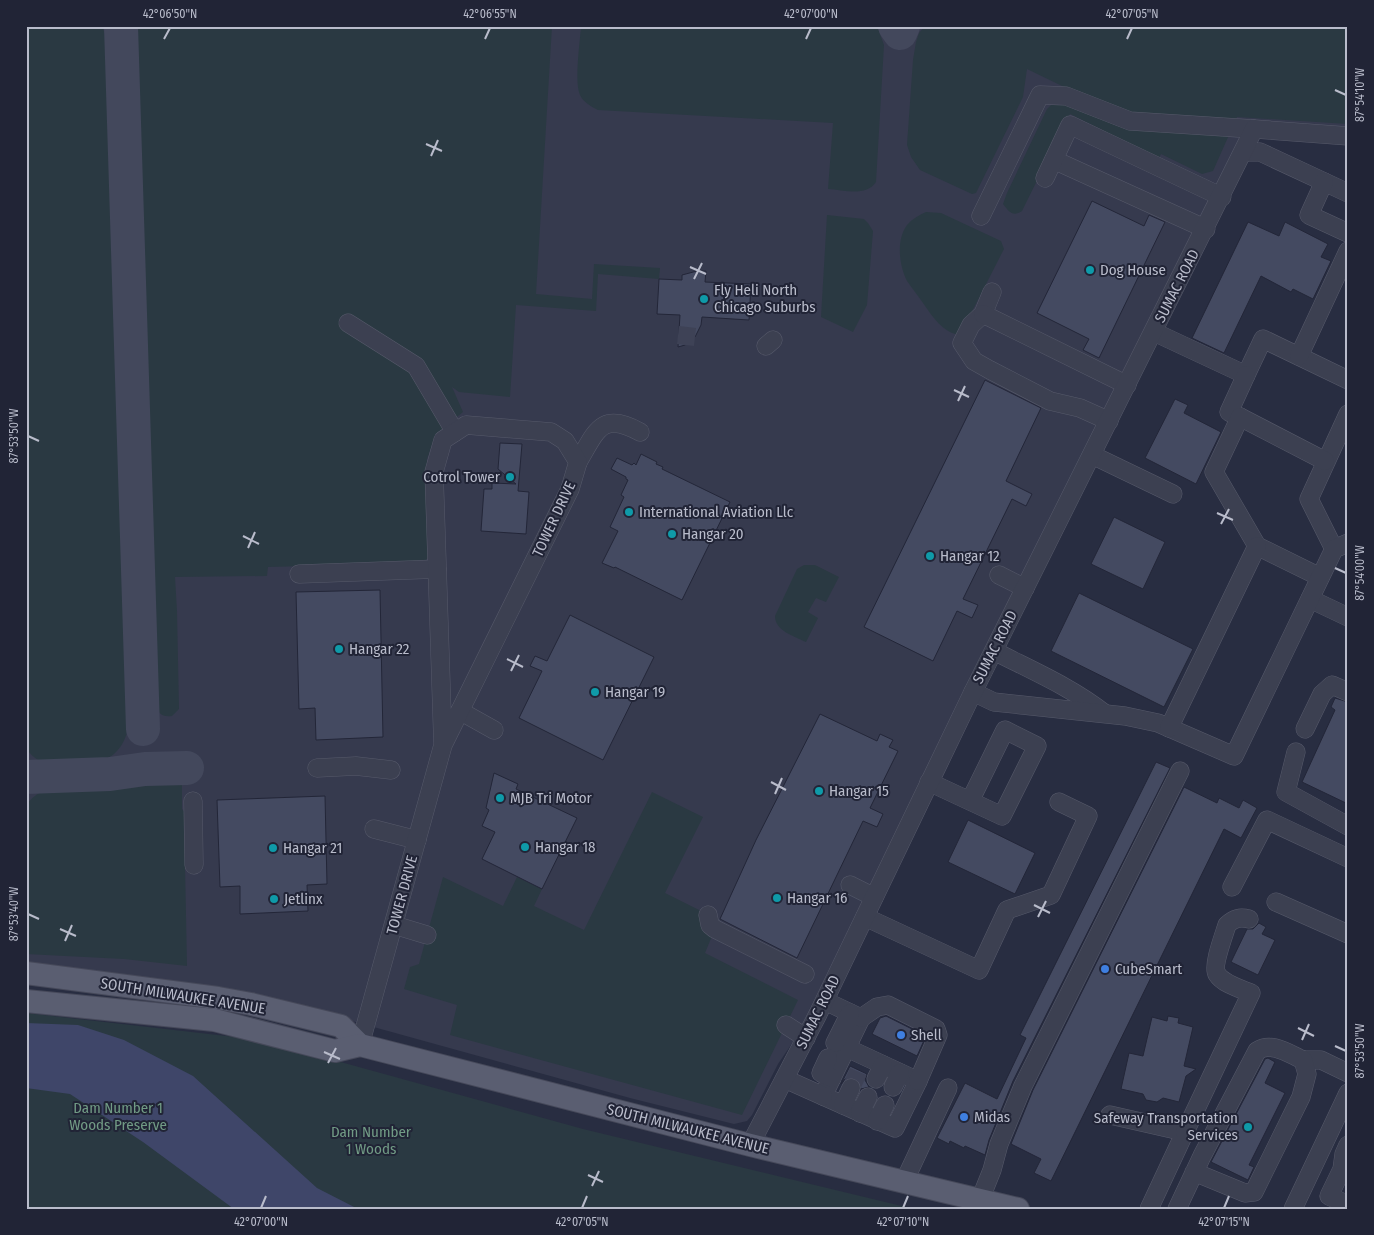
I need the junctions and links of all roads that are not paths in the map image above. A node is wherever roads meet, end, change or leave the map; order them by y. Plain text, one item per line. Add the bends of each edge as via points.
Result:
1 (1254, 130) junction
2 (1348, 136) edge
3 (1244, 152) junction
4 (1054, 160) junction
5 (1045, 178) dead end
6 (1324, 182) junction
7 (1348, 193) edge
8 (1222, 197) junction
9 (981, 216) dead end
10 (1206, 229) junction
11 (1348, 233) edge
12 (1348, 251) edge
13 (992, 292) dead end
14 (983, 314) junction
15 (348, 323) dead end
16 (1154, 332) junction
17 (1299, 356) junction
18 (1246, 375) junction
19 (1348, 380) edge
20 (1127, 385) junction
21 (1348, 414) edge
22 (1240, 417) junction
23 (1109, 421) junction
24 (455, 432) junction
25 (640, 432) dead end
26 (1092, 455) junction
27 (1325, 461) junction
28 (578, 462) junction
29 (1173, 494) dead end
30 (1257, 546) junction
31 (1341, 546) edge
32 (437, 569) junction
33 (299, 574) dead end
34 (999, 575) dead end
35 (1320, 577) junction
36 (1025, 588) junction
37 (1310, 599) junction
38 (1348, 617) edge
39 (994, 651) junction
40 (973, 692) junction
41 (1348, 692) edge
42 (460, 711) junction
43 (1104, 713) junction
44 (1169, 728) junction
45 (1306, 729) dead end
46 (494, 730) dead end
47 (443, 745) junction
48 (1296, 752) dead end
49 (316, 768) dead end
50 (390, 770) dead end
51 (1180, 771) dead end
52 (929, 782) junction
53 (193, 801) dead end
54 (970, 801) junction
55 (1059, 802) dead end
56 (1348, 826) edge
57 (374, 829) dead end
58 (417, 840) junction
59 (1348, 858) edge
60 (194, 865) dead end
61 (850, 886) dead end
62 (1232, 887) dead end
63 (874, 897) junction
64 (1276, 902) dead end
65 (708, 915) dead end
66 (865, 917) junction
67 (1249, 919) dead end
68 (394, 924) junction
69 (1348, 934) edge
70 (427, 935) dead end
71 (26, 974) edge
72 (805, 974) dead end
73 (26, 1000) edge
74 (825, 1000) junction
75 (856, 1015) junction
76 (786, 1025) dead end
77 (806, 1038) junction
78 (360, 1045) junction
79 (837, 1050) junction
80 (1303, 1060) junction
81 (1348, 1073) edge
82 (785, 1079) junction
83 (918, 1081) junction
84 (851, 1088) tunnel mouth
85 (948, 1088) dead end
86 (1348, 1094) edge
87 (823, 1096) junction
88 (868, 1097) tunnel mouth
89 (843, 1105) junction
90 (885, 1105) dead end
91 (860, 1113) junction
92 (1110, 1115) dead end
93 (877, 1121) junction
94 (1185, 1132) junction
95 (750, 1145) junction
96 (1323, 1145) junction
97 (1346, 1150) edge
98 (1194, 1172) junction
99 (904, 1182) junction
100 (980, 1200) junction
101 (1348, 1206) edge
102 (1018, 1209) edge
103 (1149, 1209) edge
104 (1178, 1209) edge
105 (1293, 1209) edge

1 - 2 street
1 - 3 street, SUMAC ROAD
1 - 9 street via 1130,122 1066,96 1040,95
3 - 6 street via 1260,152
3 - 8 street, SUMAC ROAD
4 - 5 street
4 - 8 street via 1070,125
4 - 10 street
6 - 7 street
6 - 11 street via 1309,215
8 - 10 street, SUMAC ROAD
10 - 16 street, SUMAC ROAD via 1198,263
12 - 17 street
13 - 14 street
14 - 20 street
14 - 23 street via 971,325 962,343 974,361 1050,400 1080,408
15 - 24 street via 416,366
16 - 18 street
16 - 20 street, SUMAC ROAD
17 - 18 street via 1264,339
17 - 19 street
18 - 22 street via 1229,412
20 - 23 street, SUMAC ROAD
21 - 27 street
22 - 27 street
22 - 30 street via 1214,472
23 - 26 street, SUMAC ROAD
24 - 28 street, TOWER DRIVE via 466,425 551,432 565,441
24 - 32 street, TOWER DRIVE via 443,440 434,472
25 - 28 street via 618,422 602,425
26 - 29 street
26 - 36 street, SUMAC ROAD
27 - 31 street via 1309,500
28 - 42 street, TOWER DRIVE via 570,489
30 - 35 street
30 - 44 street
31 - 35 street
32 - 33 street
32 - 47 street, TOWER DRIVE
34 - 36 street
35 - 37 street
36 - 39 street, SUMAC ROAD
37 - 38 street
37 - 44 street via 1234,756
39 - 40 street, SUMAC ROAD
39 - 43 street via 1055,682
40 - 43 street via 994,702
40 - 52 street, SUMAC ROAD
41 - 45 street via 1332,686 1322,694
42 - 46 street
42 - 47 street, TOWER DRIVE
43 - 44 street
47 - 58 street, TOWER DRIVE
48 - 56 street via 1286,792
49 - 50 street via 356,766
51 - 100 street via 1023,1086 998,1144
52 - 54 street
52 - 63 street, SUMAC ROAD
53 - 60 street
54 - 54 street via 1002,816 1037,746 1005,730
55 - 66 street via 1088,816 1051,895 1007,910 979,970
57 - 58 street
58 - 68 street, TOWER DRIVE
59 - 62 street via 1268,820
61 - 63 street
63 - 66 street, SUMAC ROAD
64 - 69 street
65 - 72 street via 710,925 715,929
66 - 74 street, SUMAC ROAD
67 - 94 street via 1232,920 1227,925 1215,967 1224,980 1251,993
68 - 70 street
68 - 78 street, TOWER DRIVE
71 - 78 main road, SOUTH MILWAUKEE AVENUE via 251,1004 341,1026
73 - 78 main road, SOUTH MILWAUKEE AVENUE via 214,1020 335,1051
74 - 75 street
74 - 77 street, SUMAC ROAD
75 - 79 street
75 - 83 street via 888,1006 936,1029 938,1035
76 - 77 street
77 - 82 street, SUMAC ROAD
78 - 95 main road, SOUTH MILWAUKEE AVENUE
79 - 83 street via 897,1080
79 - 87 street via 832,1078
80 - 81 street via 1321,1060
80 - 98 street via 1273,1047 1262,1047 1257,1051
80 - 98 street via 1307,1074 1301,1097 1254,1192 1245,1193
82 - 87 street
82 - 95 street, SUMAC ROAD
83 - 93 street via 895,1128
84 - 89 street
85 - 99 street
86 - 96 street
87 - 89 street
88 - 91 street
89 - 91 street
90 - 93 street
91 - 93 street
92 - 94 street
94 - 103 street
95 - 99 main road, SOUTH MILWAUKEE AVENUE
96 - 97 street
96 - 105 street
97 - 101 street via 1342,1169 1328,1196
98 - 104 street
99 - 100 main road, SOUTH MILWAUKEE AVENUE
100 - 102 main road, SOUTH MILWAUKEE AVENUE

